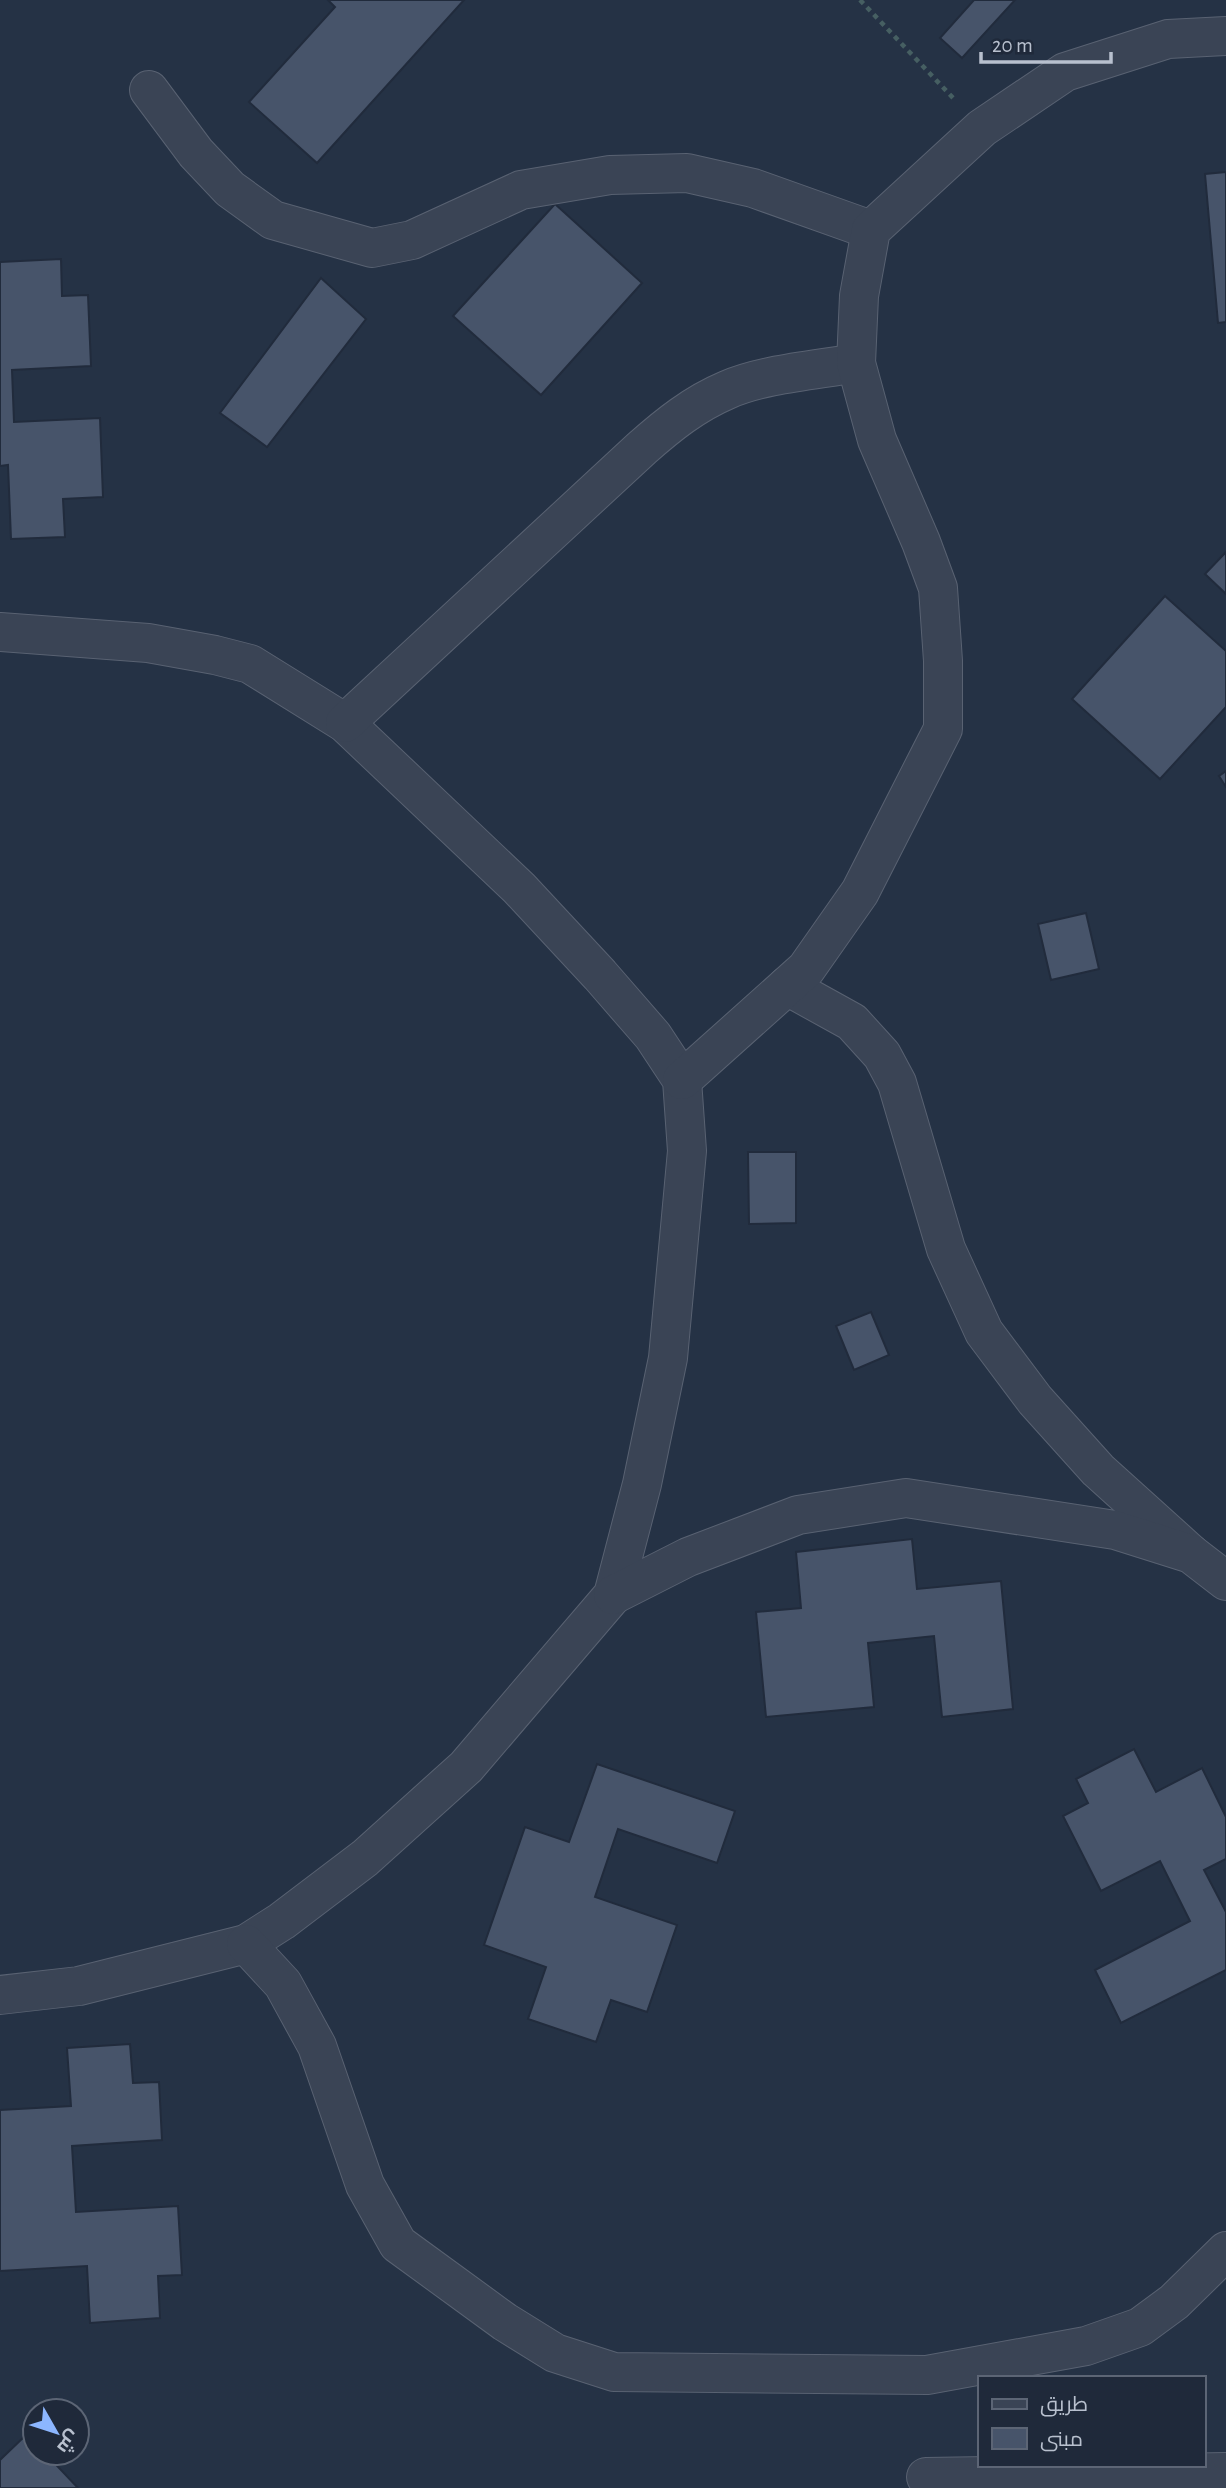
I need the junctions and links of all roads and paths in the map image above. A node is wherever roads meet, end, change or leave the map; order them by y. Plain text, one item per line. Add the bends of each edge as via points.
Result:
1 (860, 0) edge
2 (1226, 36) edge
3 (149, 90) dead end
4 (982, 128) junction
5 (871, 230) junction
6 (856, 363) junction
7 (0, 632) edge
8 (345, 723) junction
9 (787, 985) junction
10 (682, 1080) junction
11 (1191, 1554) junction
12 (1226, 1581) edge
13 (613, 1595) junction
14 (246, 1944) junction
15 (0, 1995) edge
16 (1226, 2251) edge
17 (1226, 2472) edge
18 (926, 2477) dead end

1 - 4 path
2 - 4 street via 1168,39 1065,72
3 - 5 street via 196,153 230,189 273,220 372,248 412,240 521,190 610,175 687,173 753,188
4 - 5 street
5 - 6 street via 859,296
6 - 8 street via 728,389 681,415
6 - 9 street via 877,440 938,588 943,729 860,892 806,969
7 - 8 street via 148,643 250,664
8 - 10 street via 519,888 653,1036
9 - 10 street
9 - 11 street via 852,1022 881,1055 897,1083 946,1249 984,1332 1035,1400 1098,1470
10 - 13 street via 687,1151 668,1358
11 - 12 street
11 - 13 street via 1115,1530 906,1498 798,1514 688,1558
13 - 14 street via 466,1767 365,1858
14 - 15 street via 79,1986
14 - 16 street via 283,1984 317,2046 365,2185 398,2244 505,2322 566,2357 614,2372 927,2375 1086,2346 1140,2327 1174,2302
17 - 18 street

